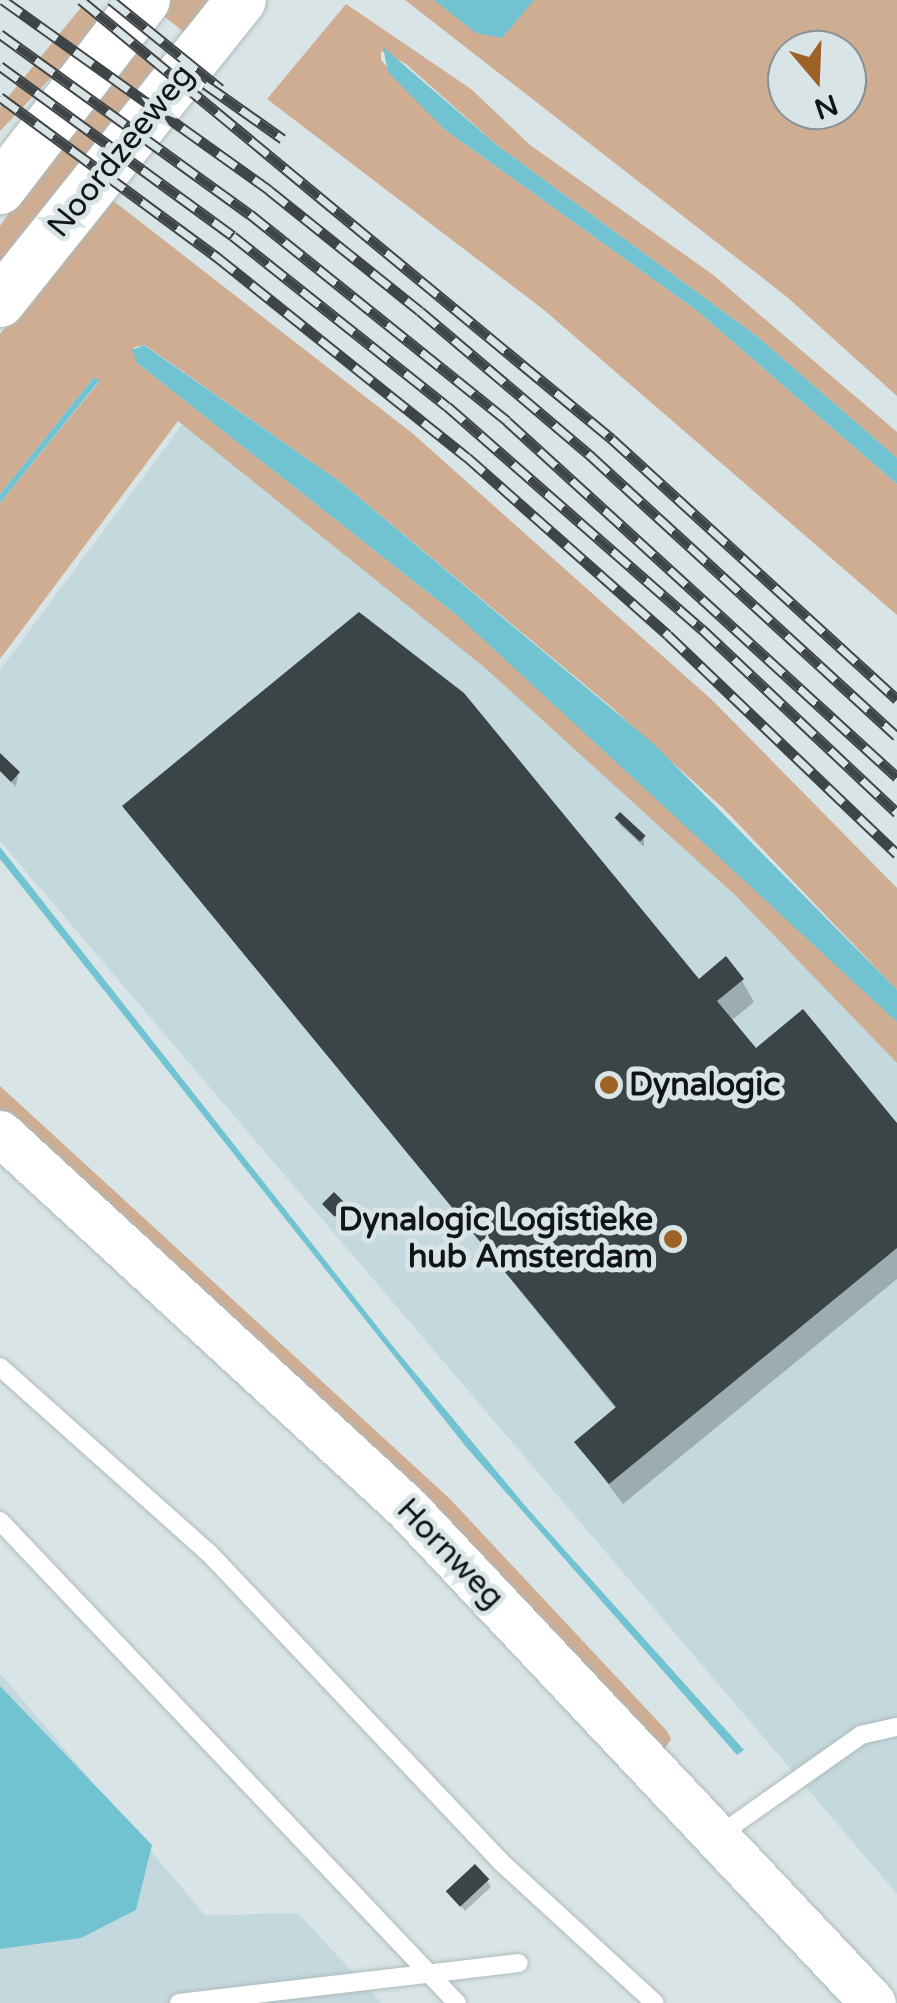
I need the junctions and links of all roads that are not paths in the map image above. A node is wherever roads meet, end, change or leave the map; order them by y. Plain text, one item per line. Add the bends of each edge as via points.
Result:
1 (145, 0) edge
2 (241, 0) edge
3 (0, 189) edge
4 (0, 302) edge
5 (0, 1132) edge
6 (0, 1169) edge
7 (0, 1367) edge
8 (0, 1521) edge
9 (897, 1727) edge
10 (707, 1844) junction
11 (520, 1963) dead end
12 (428, 1973) junction
13 (333, 1982) junction
14 (179, 2003) edge
15 (339, 2003) edge
16 (458, 2003) edge
17 (654, 2003) edge
18 (843, 2003) edge
19 (872, 2003) edge

1 - 3 main road
2 - 4 main road, Noordzeeweg
5 - 10 street, Hornweg via 406,1506
6 - 10 street, Hornweg via 387,1516
7 - 17 lane via 208,1552 502,1863
8 - 12 lane
9 - 10 lane via 860,1735
10 - 18 street, Hornweg
10 - 19 street, Hornweg
11 - 12 lane
12 - 13 lane
12 - 16 lane
13 - 14 lane
13 - 15 lane

